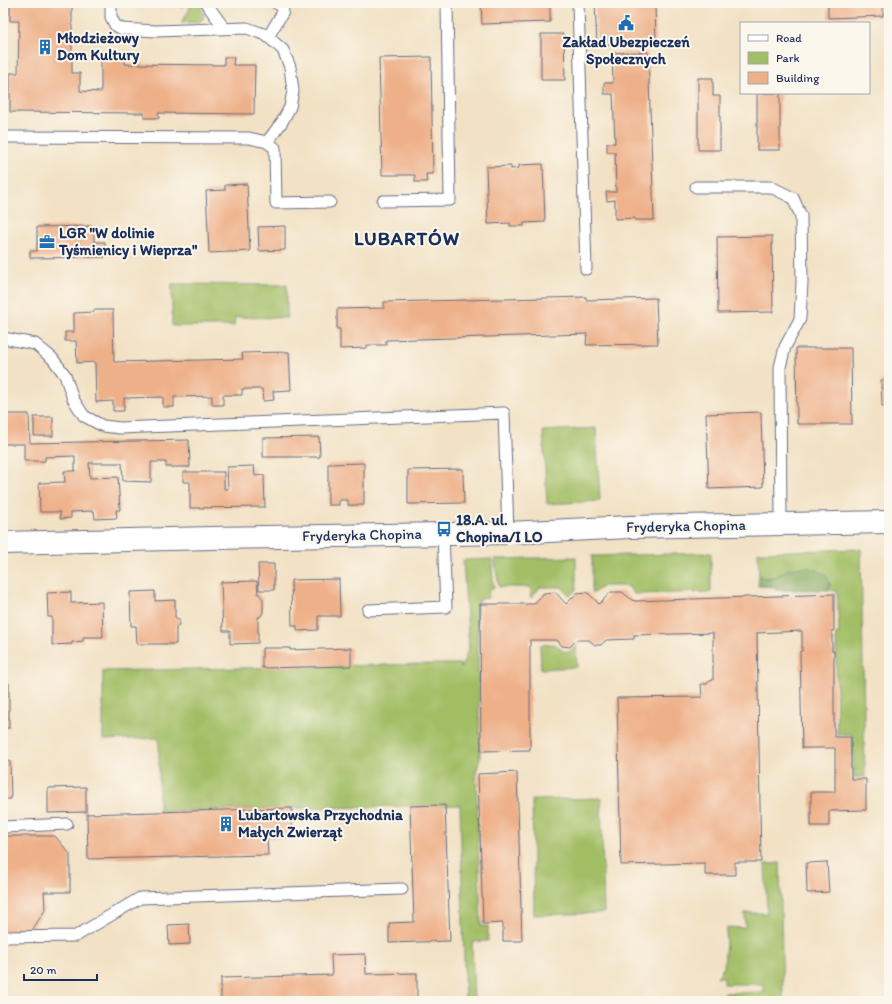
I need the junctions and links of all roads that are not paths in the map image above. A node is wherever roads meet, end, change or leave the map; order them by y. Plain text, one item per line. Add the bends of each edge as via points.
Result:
1 (112, 3) edge
2 (206, 3) edge
3 (276, 3) edge
4 (447, 3) edge
5 (578, 3) edge
6 (224, 28) junction
7 (268, 37) junction
8 (3, 136) edge
9 (267, 142) junction
10 (696, 187) dead end
11 (383, 201) dead end
12 (330, 202) dead end
13 (586, 268) dead end
14 (3, 338) edge
15 (889, 522) edge
16 (780, 524) junction
17 (508, 533) junction
18 (443, 534) junction
19 (3, 543) edge
20 (368, 610) dead end
21 (67, 824) dead end
22 (3, 827) edge
23 (402, 889) dead end
24 (3, 937) edge

1 - 6 lane via 111,17 115,25 122,29 156,31
2 - 6 lane
3 - 7 lane via 282,6 283,12
4 - 11 lane via 450,200
5 - 13 lane
6 - 7 lane via 247,28
7 - 9 lane via 283,50 290,67 293,91 290,107
8 - 9 lane via 249,138
9 - 12 lane via 275,148 276,203
10 - 16 lane via 771,187 793,198 801,216 800,319 785,347 780,367
14 - 17 lane via 35,344 52,358 65,375 73,399 84,416 103,426 120,428 504,413
15 - 16 street, Fryderyka Chopina
16 - 17 street, Fryderyka Chopina
17 - 18 street, Fryderyka Chopina
18 - 19 street, Fryderyka Chopina
18 - 20 lane via 446,607
21 - 22 lane
23 - 24 lane via 140,898 76,936

